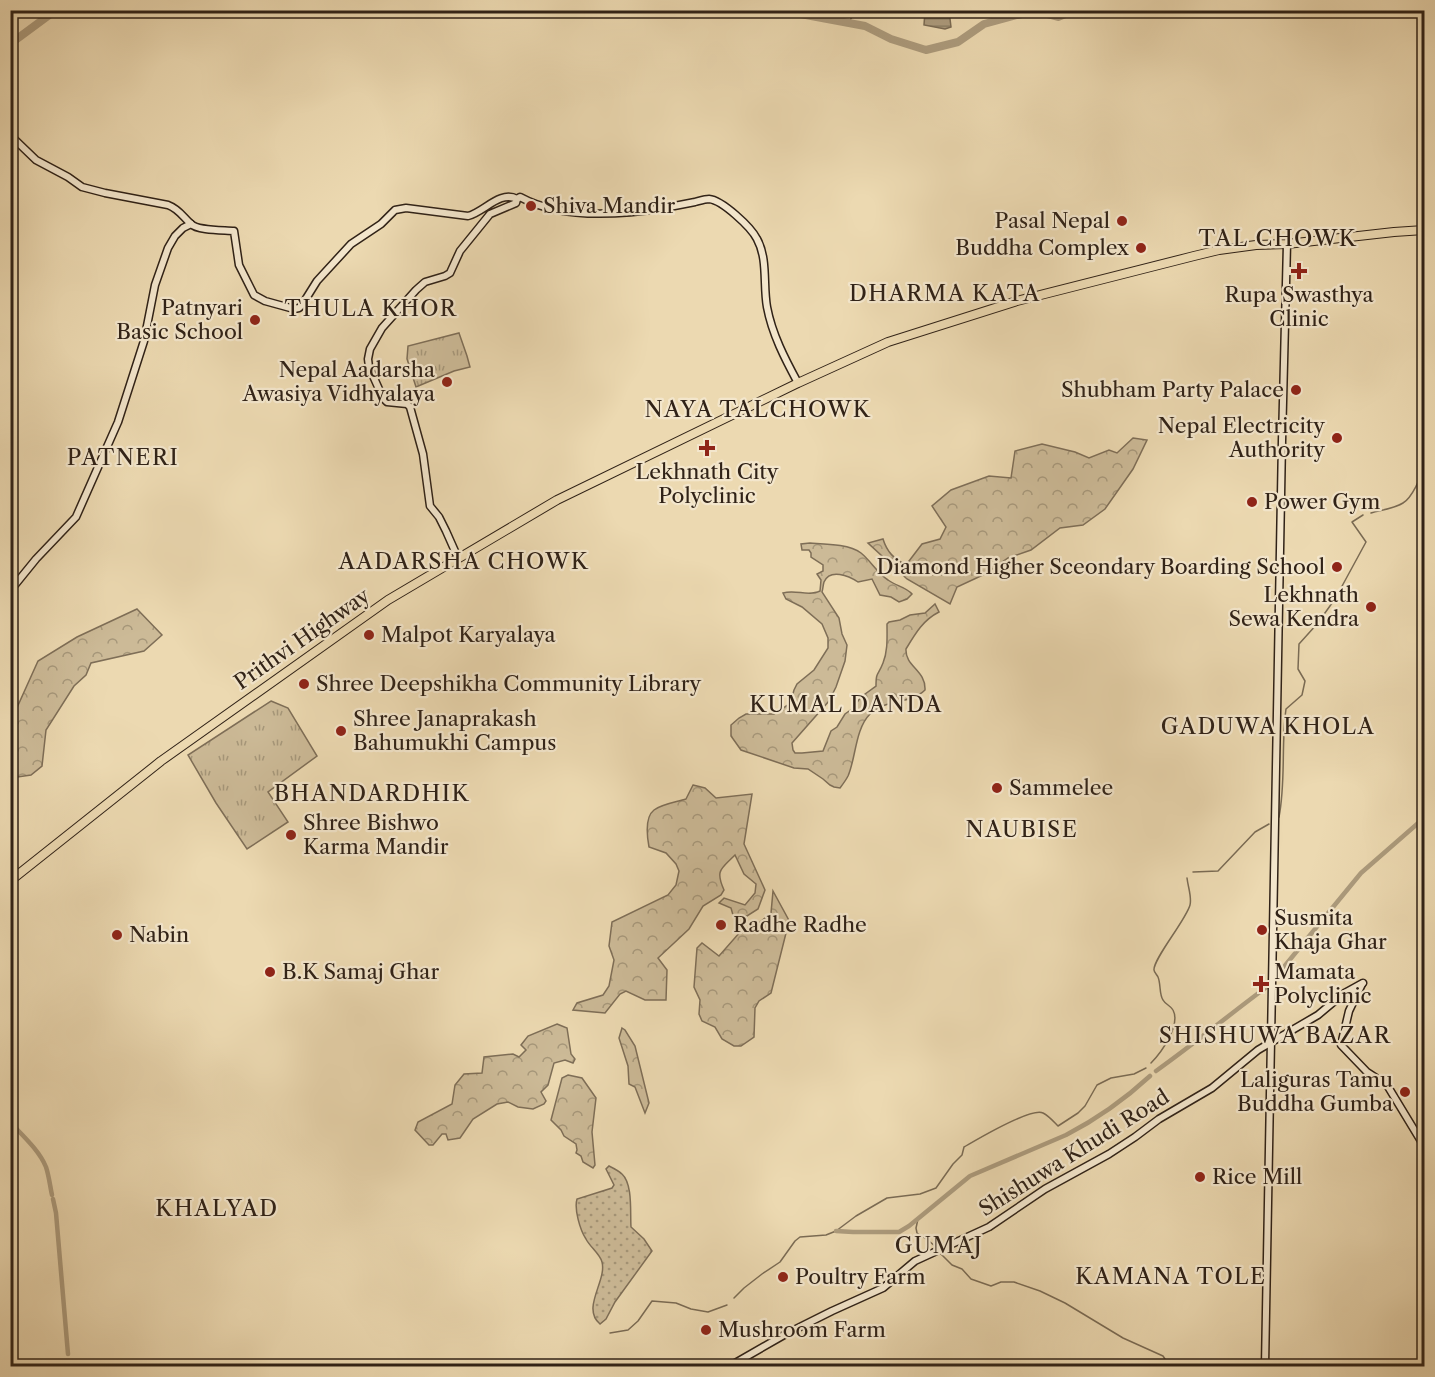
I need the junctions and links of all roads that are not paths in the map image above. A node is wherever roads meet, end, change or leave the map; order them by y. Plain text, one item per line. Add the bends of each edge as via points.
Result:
1 (10, 135) edge
2 (517, 199) junction
3 (191, 224) junction
4 (1425, 230) edge
5 (1287, 244) junction
6 (798, 383) junction
7 (458, 558) junction
8 (10, 591) edge
9 (10, 881) edge
10 (1271, 1042) junction
11 (1425, 1146) edge
12 (730, 1366) edge
13 (1265, 1366) edge

1 - 3 main road via 36,160 88,189 168,205
2 - 3 main road via 497,200 468,216 396,210 351,244 317,281 302,305 294,309 254,295 239,265 234,231 209,230
2 - 6 main road via 563,211 612,213 709,199 723,205 758,240 767,308 778,344
2 - 7 main road via 484,221 460,251 450,273 425,282 416,290 382,328 370,349 369,367 383,398 410,407 423,454 430,506
3 - 8 main road via 175,236 168,248 117,425 75,518
4 - 5 highway, Prithvi Highway
5 - 6 highway, Prithvi Highway via 1219,250 1017,301 888,342
5 - 10 main road
6 - 7 highway, Prithvi Highway via 557,500
7 - 9 highway, Prithvi Highway via 388,600 160,761
10 - 11 main road, Shishuwa Khudi Road via 1325,1011 1343,994 1363,983 1349,1011 1341,1045 1386,1085
10 - 12 main road, Shishuwa Khudi Road via 1212,1088 989,1227 915,1262 883,1288 784,1335
10 - 13 main road

